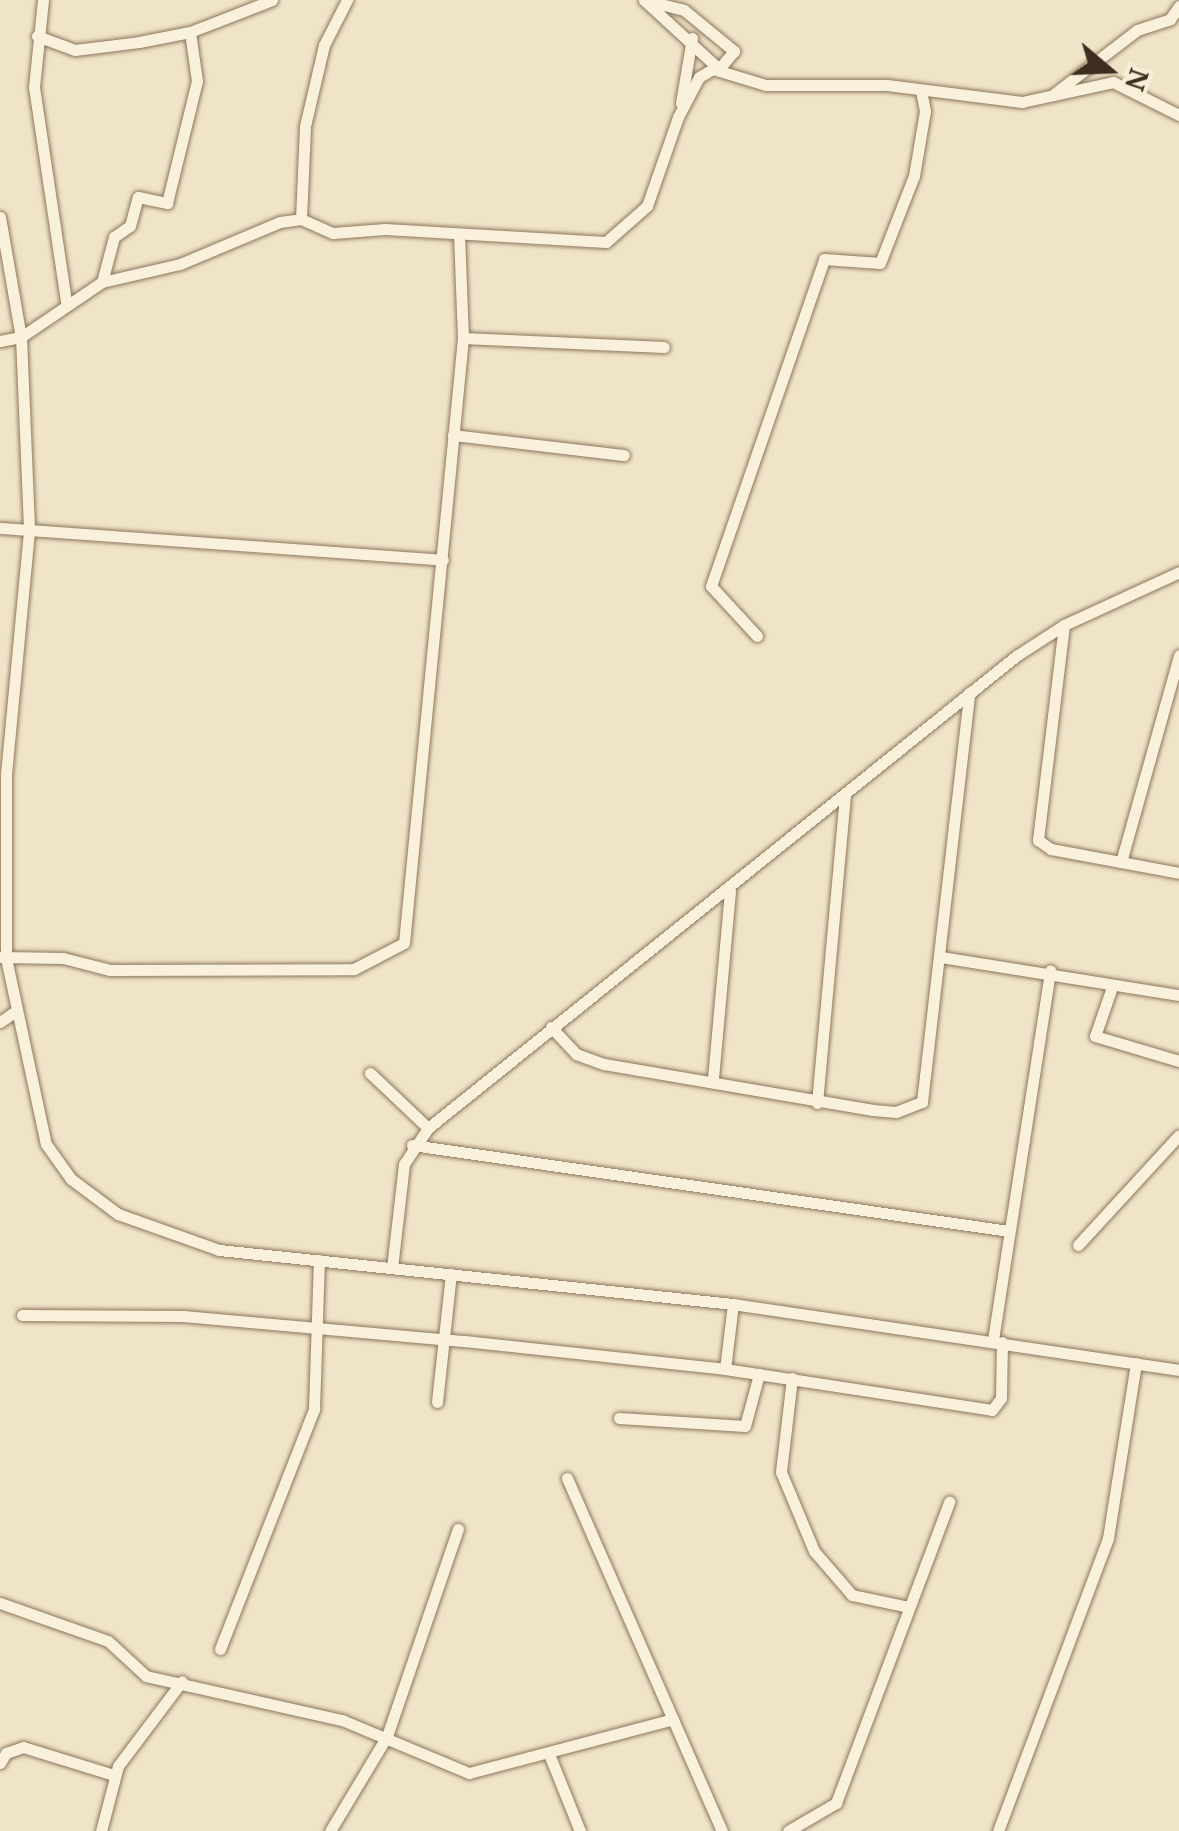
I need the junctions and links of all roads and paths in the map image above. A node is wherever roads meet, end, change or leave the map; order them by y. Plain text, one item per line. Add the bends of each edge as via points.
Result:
1 (43, 0) edge
2 (272, 0) edge
3 (347, 0) edge
4 (1179, 6) edge
5 (190, 32) junction
6 (36, 36) junction
7 (692, 38) junction
8 (719, 69) junction
9 (921, 90) junction
10 (1052, 96) junction
11 (1179, 115) edge
12 (678, 117) junction
13 (0, 217) edge
14 (301, 219) junction
15 (460, 234) junction
16 (4, 268) edge
17 (102, 282) junction
18 (66, 302) junction
19 (21, 336) junction
20 (463, 338) junction
21 (0, 341) edge
22 (664, 348) dead end
23 (454, 435) junction
24 (624, 455) dead end
25 (0, 528) edge
26 (29, 531) junction
27 (444, 560) junction
28 (1179, 572) edge
29 (1064, 624) junction
30 (757, 636) dead end
31 (1179, 654) edge
32 (969, 693) junction
33 (844, 798) junction
34 (1121, 862) junction
35 (1179, 873) edge
36 (730, 891) junction
37 (941, 956) junction
38 (3, 958) edge
39 (1050, 970) junction
40 (1112, 986) junction
41 (1179, 995) edge
42 (17, 1010) junction
43 (0, 1022) edge
44 (550, 1027) junction
45 (1179, 1061) edge
46 (370, 1073) dead end
47 (713, 1078) junction
48 (816, 1103) junction
49 (428, 1128) junction
50 (1179, 1135) edge
51 (412, 1145) junction
52 (1009, 1231) junction
53 (1078, 1245) dead end
54 (319, 1260) junction
55 (392, 1268) junction
56 (451, 1274) junction
57 (733, 1304) junction
58 (22, 1315) dead end
59 (319, 1332) junction
60 (445, 1340) junction
61 (998, 1341) junction
62 (1136, 1363) junction
63 (725, 1369) junction
64 (1179, 1370) edge
65 (759, 1374) junction
66 (792, 1378) junction
67 (437, 1402) dead end
68 (619, 1418) dead end
69 (567, 1478) dead end
70 (950, 1502) dead end
71 (458, 1529) dead end
72 (0, 1603) edge
73 (908, 1607) junction
74 (220, 1648) dead end
75 (182, 1681) junction
76 (673, 1718) junction
77 (387, 1736) junction
78 (549, 1754) junction
79 (0, 1763) edge
80 (114, 1775) junction
81 (101, 1831) edge
82 (330, 1831) edge
83 (580, 1831) edge
84 (722, 1831) edge
85 (788, 1831) edge
86 (998, 1831) edge

1 - 6 street
2 - 5 street
3 - 14 street via 324,45 305,126
4 - 10 street via 1170,20 1137,30
5 - 6 street via 75,50
5 - 17 street via 197,80 168,203 138,197 130,226 114,237
6 - 18 street via 34,87
7 - 8 street
7 - 8 street via 644,0 672,4 730,42 734,52
7 - 12 street
8 - 9 street via 766,85
8 - 12 street via 699,77
9 - 10 street via 1022,102
9 - 30 street via 925,110 914,176 880,263 824,259 712,586
10 - 11 street via 1113,82
12 - 15 street via 647,206 618,237 598,244
13 - 16 street
14 - 15 street via 333,233
14 - 17 street via 230,239 180,264
15 - 20 street
16 - 19 street
17 - 18 street
18 - 19 street
19 - 21 street
19 - 26 street
20 - 22 street
20 - 23 street
23 - 24 street
23 - 27 street
25 - 26 street
26 - 27 street
26 - 38 street via 6,776
27 - 38 street via 407,934 399,949 340,969 110,970 63,958
28 - 29 street
29 - 32 street
29 - 34 street via 1038,840 1051,850
31 - 34 street
32 - 33 street
32 - 37 street
33 - 36 street
33 - 48 street
34 - 35 street
36 - 44 street
36 - 47 street
37 - 39 street
37 - 48 street via 922,1102 896,1112
38 - 42 street
39 - 40 street
39 - 52 street
40 - 41 street
40 - 45 street via 1096,1036
42 - 43 street
42 - 54 street via 46,1144 71,1179 118,1214 219,1250
44 - 47 street via 588,1061
44 - 49 street
46 - 49 street
47 - 48 street
49 - 51 street
50 - 53 street
51 - 52 street
51 - 55 street via 400,1179
52 - 61 street
54 - 55 street
54 - 59 street
55 - 56 street
56 - 57 street
56 - 60 street
57 - 61 street
57 - 63 street
58 - 59 street via 183,1316
59 - 60 street
59 - 74 street via 314,1409
60 - 63 street
60 - 67 street
61 - 62 street
61 - 66 street via 1001,1398 992,1410
62 - 64 street
62 - 86 street via 1108,1538
63 - 65 street
65 - 66 street
65 - 68 street via 745,1426
66 - 73 street via 781,1472 814,1551 852,1595
69 - 76 street
70 - 73 street
71 - 77 street
72 - 75 street via 108,1642 146,1676
73 - 85 street via 836,1802 824,1816
75 - 77 street
75 - 80 street
76 - 78 street
76 - 84 street
77 - 78 street via 470,1772
77 - 82 street
78 - 83 street
79 - 80 street via 6,1752 23,1748
80 - 81 street

